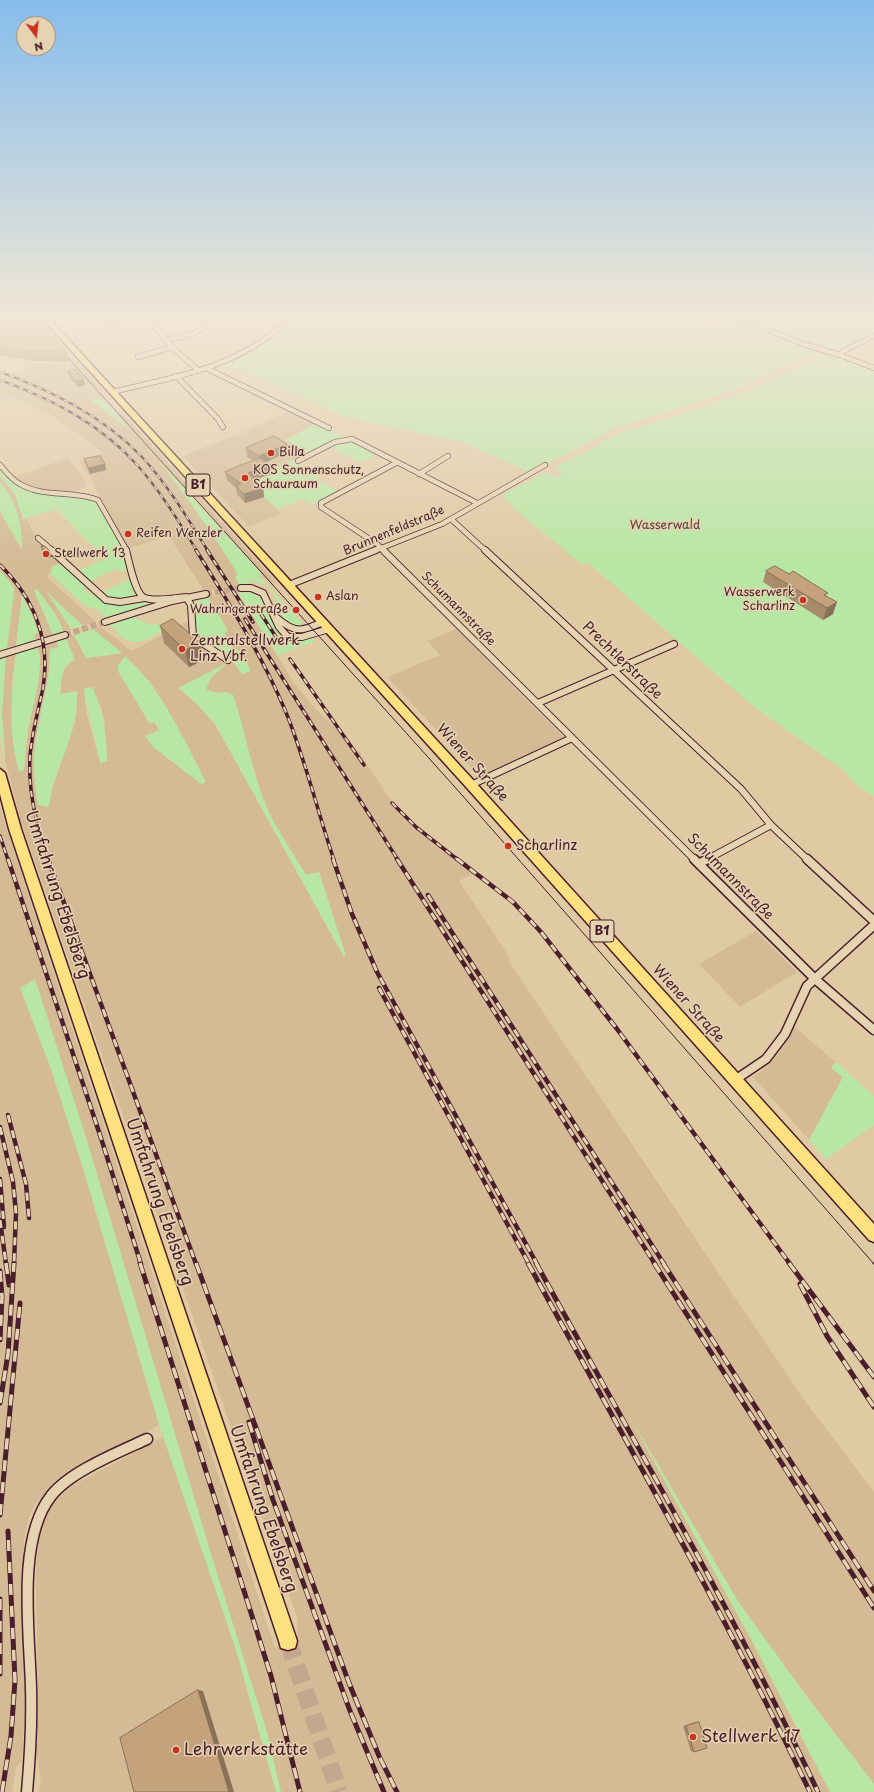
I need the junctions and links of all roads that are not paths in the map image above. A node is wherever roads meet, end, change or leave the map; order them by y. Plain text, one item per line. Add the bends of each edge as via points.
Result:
1 (118, 399) edge
2 (198, 399) edge
3 (270, 399) edge
4 (223, 427) dead end
5 (329, 428) dead end
6 (448, 456) dead end
7 (298, 462) dead end
8 (396, 463) junction
9 (0, 465) edge
10 (545, 466) dead end
11 (419, 474) junction
12 (477, 503) junction
13 (451, 519) junction
14 (38, 538) dead end
15 (382, 549) junction
16 (289, 584) junction
17 (241, 588) tunnel mouth
18 (206, 594) tunnel mouth
19 (186, 597) junction
20 (144, 598) junction
21 (105, 622) tunnel mouth
22 (326, 625) junction
23 (65, 635) tunnel mouth
24 (674, 644) dead end
25 (0, 655) edge
26 (228, 660) dead end
27 (615, 670) junction
28 (538, 703) junction
29 (572, 738) junction
30 (0, 773) edge
31 (471, 785) junction
32 (771, 825) junction
33 (700, 863) junction
34 (874, 921) edge
35 (874, 925) edge
36 (815, 979) junction
37 (874, 1030) edge
38 (735, 1080) junction
39 (874, 1235) edge
40 (147, 1439) dead end
41 (288, 1641) tunnel mouth
42 (27, 1792) edge

1 - 16 main road, Wiener Straße / B1
2 - 4 street
3 - 5 street
6 - 11 street
7 - 8 street via 336,442 348,439
8 - 11 street
8 - 15 street, Schumannstraße via 320,505
9 - 20 street via 22,486 98,500 126,548 136,588
10 - 12 street, Brunnenfeldstraße
11 - 12 street
12 - 13 street, Brunnenfeldstraße
13 - 15 street, Brunnenfeldstraße
13 - 27 street, Prechtlerstraße
14 - 20 street via 106,600 120,602
15 - 16 street, Brunnenfeldstraße
15 - 28 street, Schumannstraße
16 - 22 main road, Wiener Straße / B1
17 - 22 street via 252,588 263,593 284,635 291,638 302,637
18 - 19 street
19 - 20 street
19 - 21 street
19 - 26 street via 191,605 193,637
22 - 31 main road, Wiener Straße / B1
23 - 25 street
24 - 27 street
27 - 28 street
27 - 32 street, Prechtlerstraße via 741,789
28 - 29 street, Schumannstraße
29 - 31 street
29 - 33 street, Schumannstraße
30 - 41 main road, Umfahrung Ebelsberg via 15,828
31 - 38 main road, Wiener Straße / B1
32 - 33 street
32 - 34 street, Prechtlerstraße
33 - 36 street, Schumannstraße
35 - 36 street
36 - 37 street, Schumannstraße
36 - 38 street via 807,986 785,1034 766,1060
38 - 39 main road, Wiener Straße / B1
40 - 42 street via 63,1483 42,1506 35,1522 29,1584 31,1717

